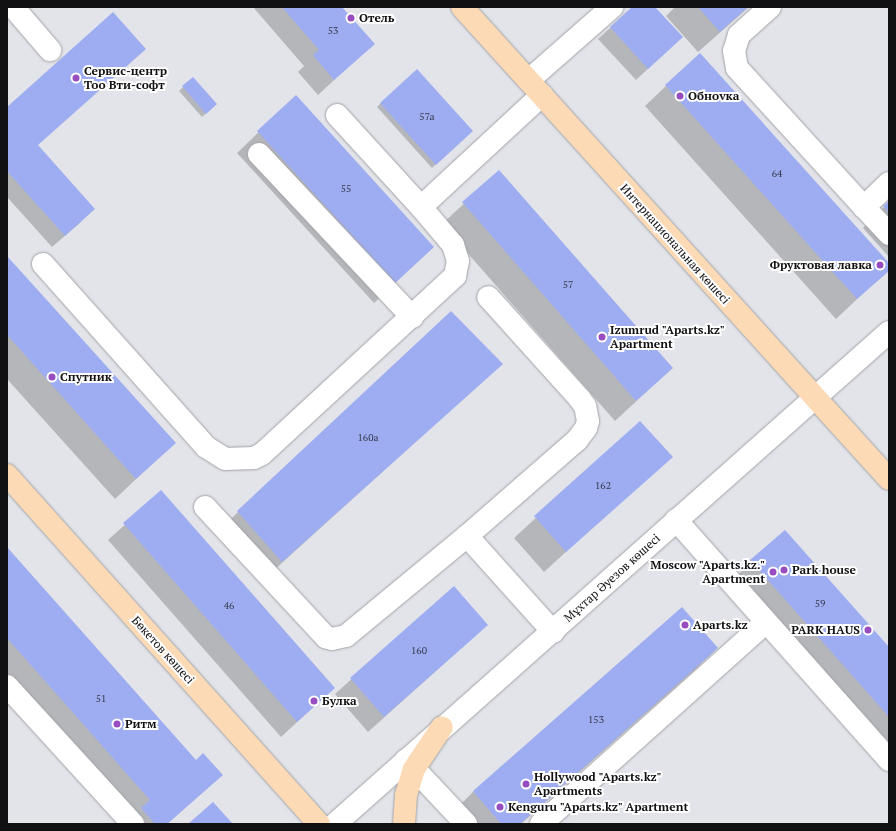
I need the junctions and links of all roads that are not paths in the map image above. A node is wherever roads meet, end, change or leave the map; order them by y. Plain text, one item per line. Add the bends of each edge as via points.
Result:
1 (13, 7) edge
2 (462, 7) edge
3 (612, 7) edge
4 (770, 7) edge
5 (50, 50) dead end
6 (535, 87) junction
7 (337, 115) dead end
8 (259, 154) dead end
9 (889, 183) edge
10 (421, 207) junction
11 (864, 207) junction
12 (889, 234) edge
13 (43, 264) dead end
14 (488, 297) dead end
15 (412, 317) junction
16 (889, 332) edge
17 (814, 398) junction
18 (7, 475) edge
19 (889, 480) edge
20 (205, 507) dead end
21 (676, 520) junction
22 (467, 536) junction
23 (766, 622) junction
24 (553, 632) junction
25 (7, 686) edge
26 (442, 728) joint
27 (889, 760) edge
28 (410, 765) junction
29 (127, 822) edge
30 (320, 824) edge
31 (335, 824) edge
32 (404, 824) edge
33 (466, 824) edge
34 (541, 824) edge

1 - 5 street
2 - 6 main road, Интернациональная көшесі
3 - 6 street
4 - 11 street via 739,35 734,51 737,68
6 - 10 street
6 - 17 main road, Интернациональная көшесі
7 - 10 street
8 - 15 street
9 - 11 street
10 - 15 street via 453,245 457,252 458,269 451,281
11 - 12 street
13 - 15 street via 206,447 225,459 245,460 262,454
14 - 22 street via 580,398 588,420 586,428 577,440
16 - 17 street, Мұхтар Әуезов көшесі
17 - 19 main road, Интернациональная көшесі
17 - 21 street, Мұхтар Әуезов көшесі
18 - 30 main road, Бөкетов көшесі
20 - 22 street via 312,625 332,639 346,636 353,631
21 - 23 street
21 - 24 street, Мұхтар Әуезов көшесі
22 - 24 street
23 - 27 street
23 - 34 street
24 - 26 street, Мұхтар Әуезов көшесі
25 - 29 street
26 - 28 main road
28 - 31 street
28 - 32 main road
28 - 33 street

